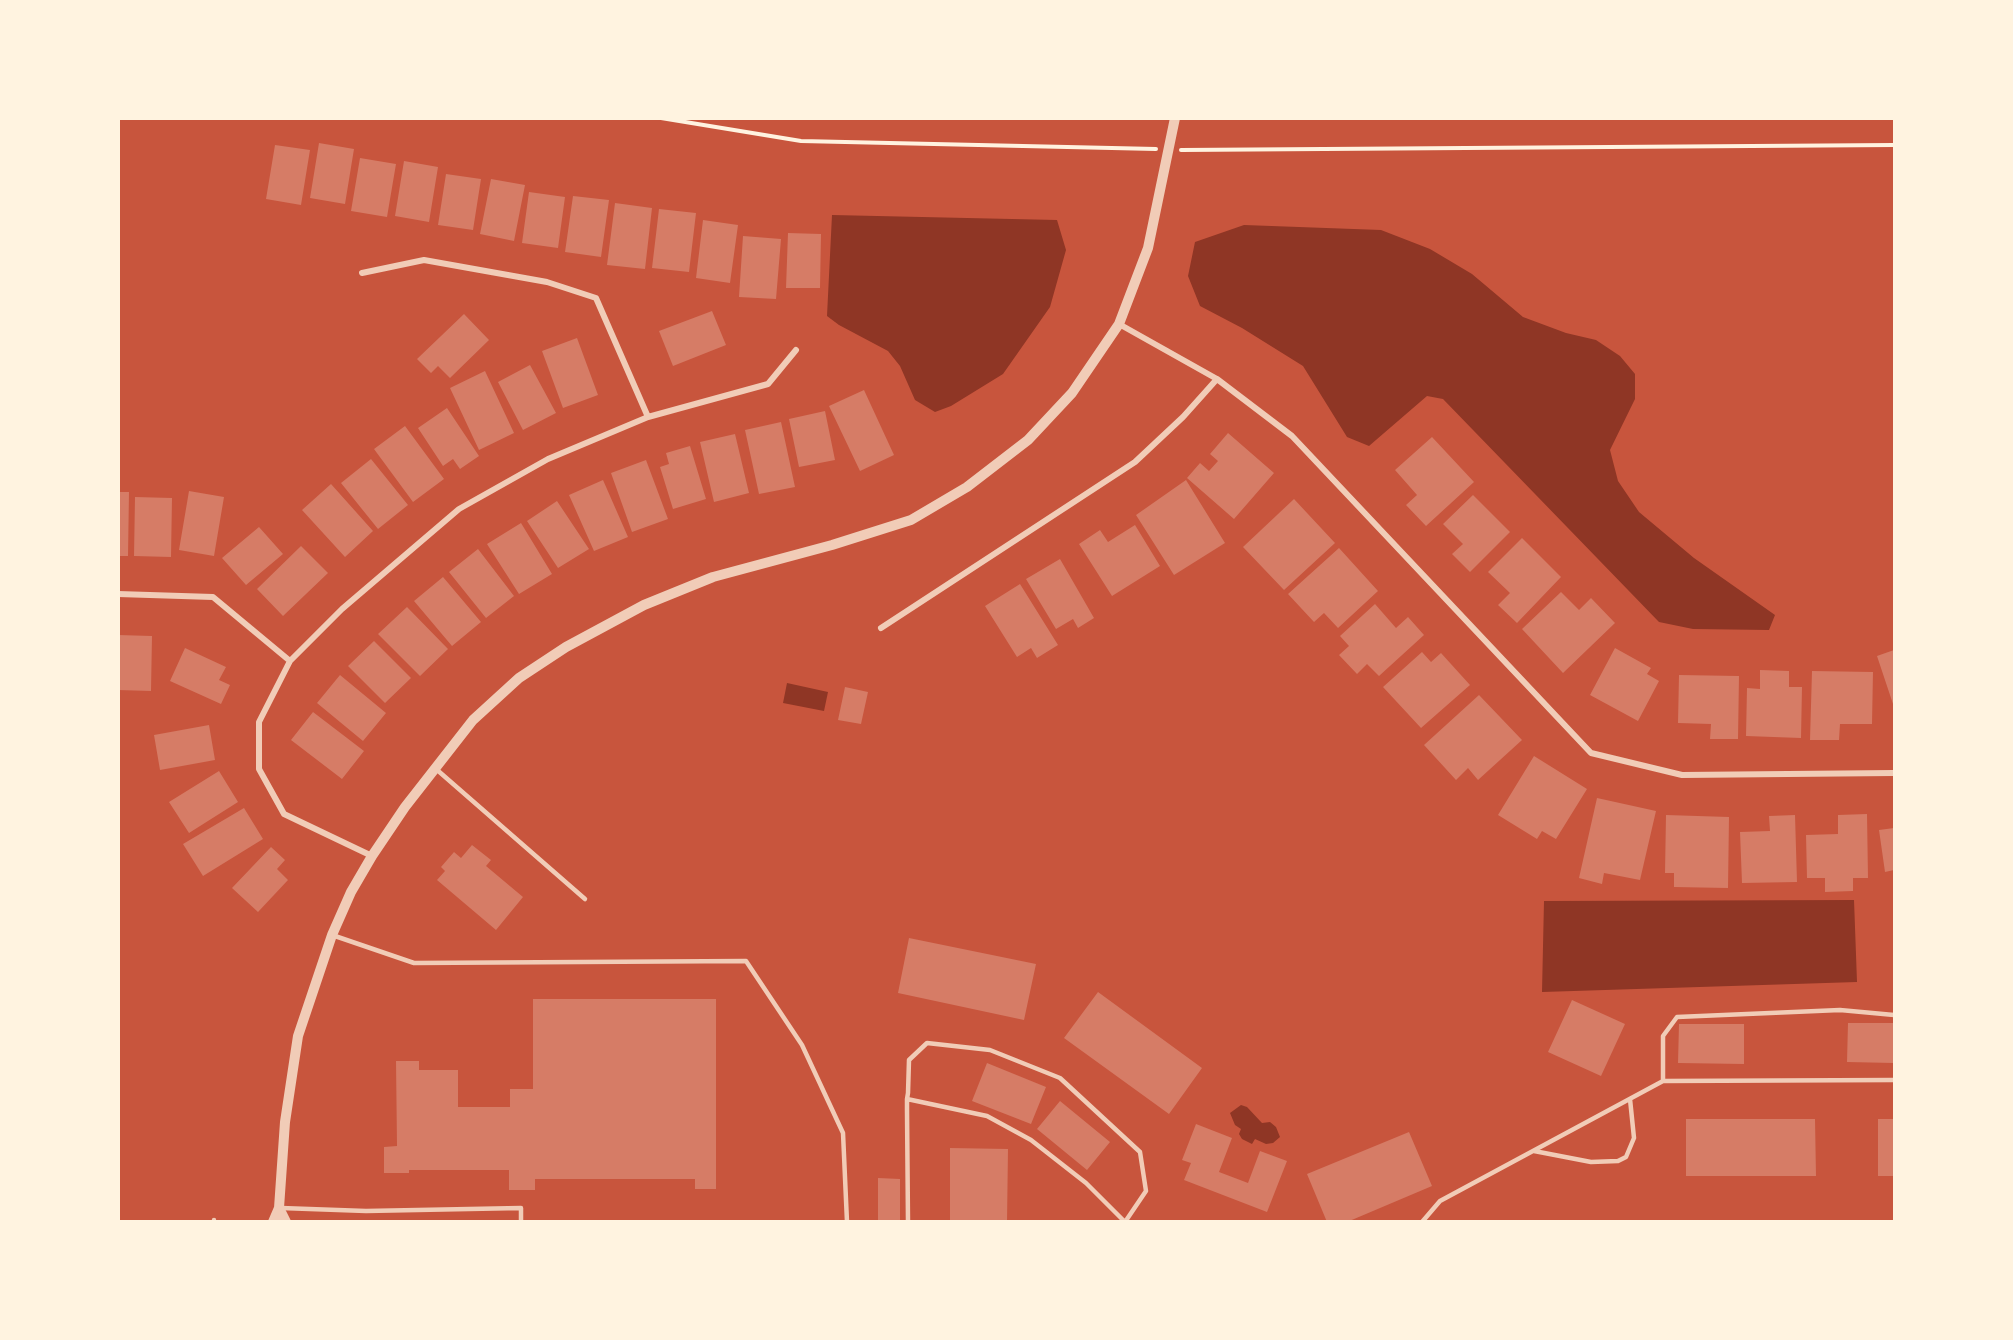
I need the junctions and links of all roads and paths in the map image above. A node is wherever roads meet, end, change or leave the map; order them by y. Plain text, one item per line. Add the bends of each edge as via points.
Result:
1 (660, 118) edge
2 (1175, 118) edge
3 (1894, 145) edge
4 (1158, 149) dead end
5 (1181, 150) dead end
6 (362, 273) dead end
7 (1119, 324) junction
8 (796, 350) dead end
9 (1217, 379) junction
10 (648, 417) junction
11 (118, 594) edge
12 (881, 628) dead end
13 (290, 661) junction
14 (435, 769) junction
15 (1894, 773) edge
16 (372, 856) junction
17 (585, 899) dead end
18 (332, 935) junction
19 (1894, 1015) edge
20 (1894, 1080) edge
21 (1663, 1081) junction
22 (907, 1099) junction
23 (1630, 1099) junction
24 (1534, 1151) junction
25 (279, 1208) junction
26 (273, 1221) edge
27 (286, 1221) edge
28 (521, 1221) edge
29 (847, 1221) edge
30 (909, 1221) edge
31 (1125, 1221) edge
32 (1422, 1221) edge

1 - 4 path via 801,141
2 - 7 street via 1148,248
3 - 5 path
6 - 10 street via 424,261 546,282 596,297
7 - 9 street
7 - 14 street via 1072,393 1028,440 967,487 911,520 712,577 644,605 566,647 519,678 473,720
8 - 10 street via 768,384
9 - 12 street via 1135,462
9 - 15 street via 1292,436 1591,753 1682,775
10 - 13 street via 548,459 459,509 342,609
11 - 13 street via 213,597
13 - 16 street via 259,722 259,769 284,814
14 - 16 street
14 - 17 lane
16 - 18 street
18 - 25 street via 298,1036 285,1122
18 - 29 lane via 414,963 746,961 802,1045 843,1133
19 - 21 lane via 1840,1010 1677,1017 1663,1036
20 - 21 lane
21 - 23 lane
22 - 30 lane
22 - 31 lane via 987,1116 1031,1140 1086,1183
22 - 31 lane via 909,1060 927,1043 990,1050 1060,1078 1140,1152 1146,1191
23 - 24 lane
23 - 24 lane via 1634,1138 1626,1156 1618,1161 1591,1162
24 - 32 lane via 1440,1201
25 - 26 street
25 - 27 street
25 - 28 lane via 521,1208

